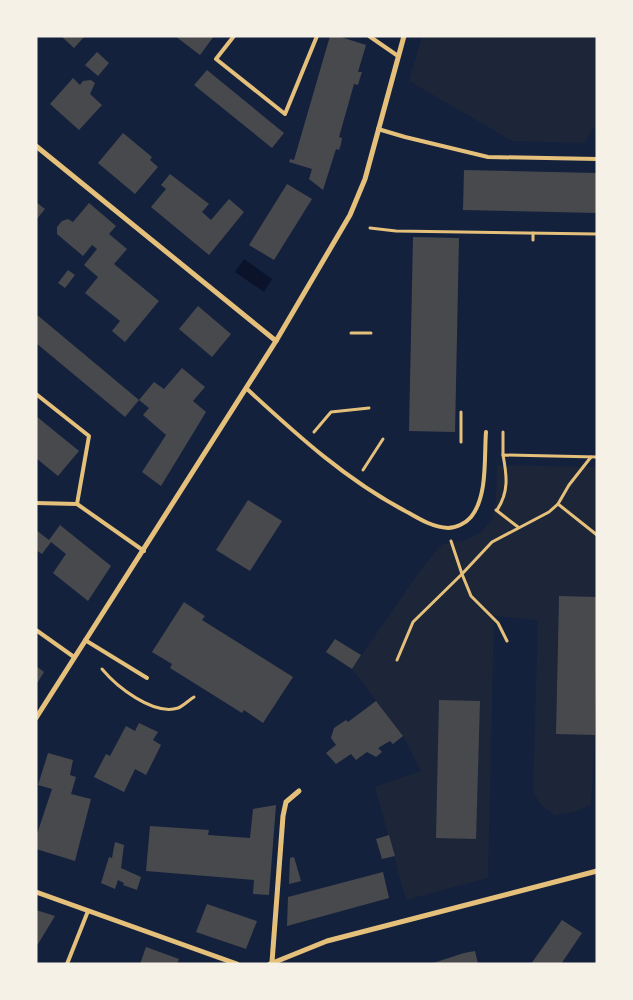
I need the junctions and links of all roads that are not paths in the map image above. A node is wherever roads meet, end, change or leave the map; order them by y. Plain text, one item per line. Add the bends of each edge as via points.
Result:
1 (234, 36) edge
2 (317, 36) edge
3 (369, 36) edge
4 (404, 36) edge
5 (398, 56) junction
6 (378, 129) junction
7 (36, 146) edge
8 (597, 159) edge
9 (276, 341) junction
10 (246, 388) junction
11 (36, 394) edge
12 (486, 432) dead end
13 (36, 503) edge
14 (78, 504) junction
15 (144, 551) junction
16 (36, 630) edge
17 (86, 640) junction
18 (74, 658) junction
19 (147, 678) dead end
20 (36, 718) edge
21 (299, 791) dead end
22 (597, 871) edge
23 (36, 892) edge
24 (88, 911) junction
25 (271, 963) edge
26 (67, 964) edge
27 (237, 964) edge

1 - 2 lane via 216,59 286,114
3 - 5 lane
4 - 5 street
5 - 6 street
6 - 8 lane via 488,157
6 - 9 street via 365,179 350,215
7 - 9 street
9 - 10 street
10 - 12 lane via 305,442 349,476 428,523 450,528 471,518 478,506
10 - 15 street
11 - 14 lane via 89,436
13 - 14 lane
14 - 15 lane
15 - 17 street
16 - 18 lane
17 - 18 street
17 - 19 lane
18 - 20 street
21 - 25 street via 286,802 282,816
22 - 25 street via 327,941
23 - 24 street
24 - 26 lane
24 - 27 street

